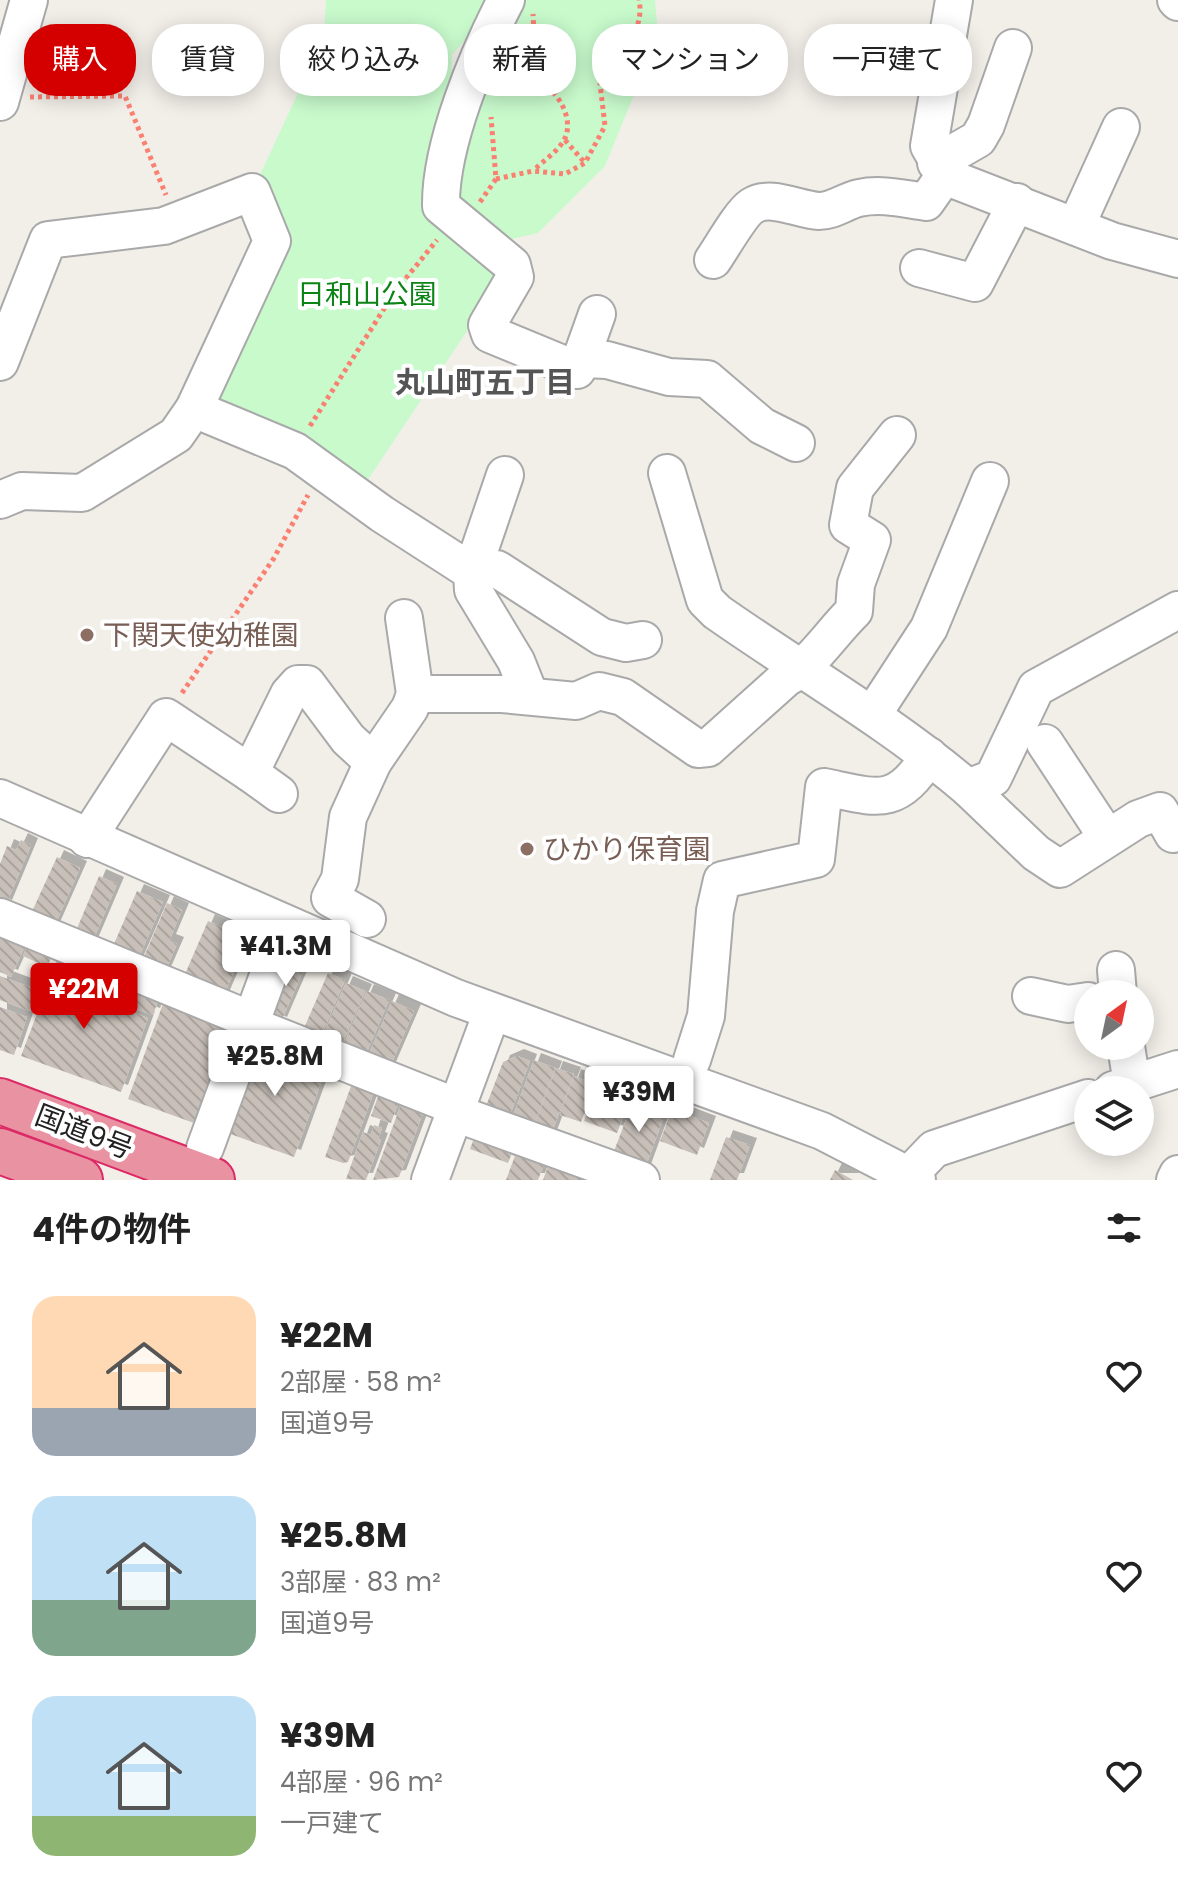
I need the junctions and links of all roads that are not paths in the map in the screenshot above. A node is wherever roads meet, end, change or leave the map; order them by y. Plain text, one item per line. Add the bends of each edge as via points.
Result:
1 (29, 0) edge
2 (954, 0) edge
3 (520, 2) edge
4 (1013, 48) dead end
5 (1, 100) edge
6 (1121, 127) dead end
7 (940, 169) junction
8 (1017, 202) junction
9 (1076, 226) junction
10 (1178, 259) edge
11 (713, 260) dead end
12 (919, 268) dead end
13 (597, 314) dead end
14 (583, 359) junction
15 (0, 362) edge
16 (194, 409) junction
17 (897, 435) dead end
18 (796, 443) dead end
19 (667, 473) dead end
20 (505, 475) dead end
21 (990, 481) dead end
22 (0, 500) edge
23 (472, 572) junction
24 (1178, 597) edge
25 (1178, 610) edge
26 (404, 618) dead end
27 (1140, 630) junction
28 (643, 640) dead end
29 (801, 671) junction
30 (415, 694) junction
31 (530, 696) junction
32 (873, 714) junction
33 (1045, 743) dead end
34 (929, 756) junction
35 (373, 762) junction
36 (968, 788) junction
37 (0, 798) edge
38 (1178, 832) edge
39 (1107, 837) junction
40 (87, 839) junction
41 (0, 917) edge
42 (367, 919) dead end
43 (280, 943) dead end
44 (1031, 996) dead end
45 (1074, 1003) edge
46 (492, 1012) junction
47 (250, 1022) junction
48 (692, 1060) dead end
49 (1178, 1069) edge
50 (1154, 1077) edge
51 (0, 1101) edge
52 (1074, 1103) edge
53 (456, 1110) junction
54 (0, 1151) edge
55 (208, 1164) edge
56 (1178, 1174) edge
57 (913, 1177) edge
58 (80, 1180) edge
59 (430, 1180) edge
60 (641, 1180) edge
61 (1175, 1180) edge

1 - 5 street
2 - 7 street via 929,146
3 - 14 street via 466,92 441,206 455,228 512,265 515,277 487,325 490,334 577,370
4 - 7 street via 978,139
6 - 9 street
7 - 8 street
7 - 11 street via 926,202 858,198 818,211 755,203
8 - 9 street
8 - 12 street via 975,283
9 - 10 street
13 - 14 street
14 - 18 street via 669,377 707,379 762,426
15 - 16 street via 48,240 177,221 252,192 272,241
16 - 22 street via 176,435 82,493 22,491
16 - 23 street via 308,460
17 - 29 street via 855,488 848,525 872,540 856,584 854,611
19 - 29 street via 705,600
20 - 23 street
21 - 32 street via 929,628
23 - 28 street via 497,569 602,637 626,643
23 - 31 street via 473,590 516,661
24 - 27 street
25 - 27 street
26 - 30 street
27 - 36 street via 1036,688 993,778
29 - 31 street via 786,678 708,748 698,749 610,692 576,701
29 - 32 street
30 - 31 street
30 - 35 street
32 - 34 street
33 - 39 street
34 - 36 street
34 - 48 street via 912,783 879,798 824,787 816,859 722,880 706,1016
35 - 40 street via 348,739 307,684 298,684 289,694 264,784 166,717
35 - 42 street via 348,817 340,879 330,898
36 - 39 street via 1060,869
37 - 40 street
38 - 39 street via 1173,834 1160,811
40 - 46 street
41 - 47 street
43 - 47 street
44 - 45 street
46 - 53 street
46 - 57 street via 822,1131
47 - 53 street
47 - 55 street
49 - 50 street
51 - 55 highway, 国道9号
52 - 57 street via 934,1149
53 - 59 street
53 - 60 street
54 - 58 highway, 国道9号
56 - 61 street

